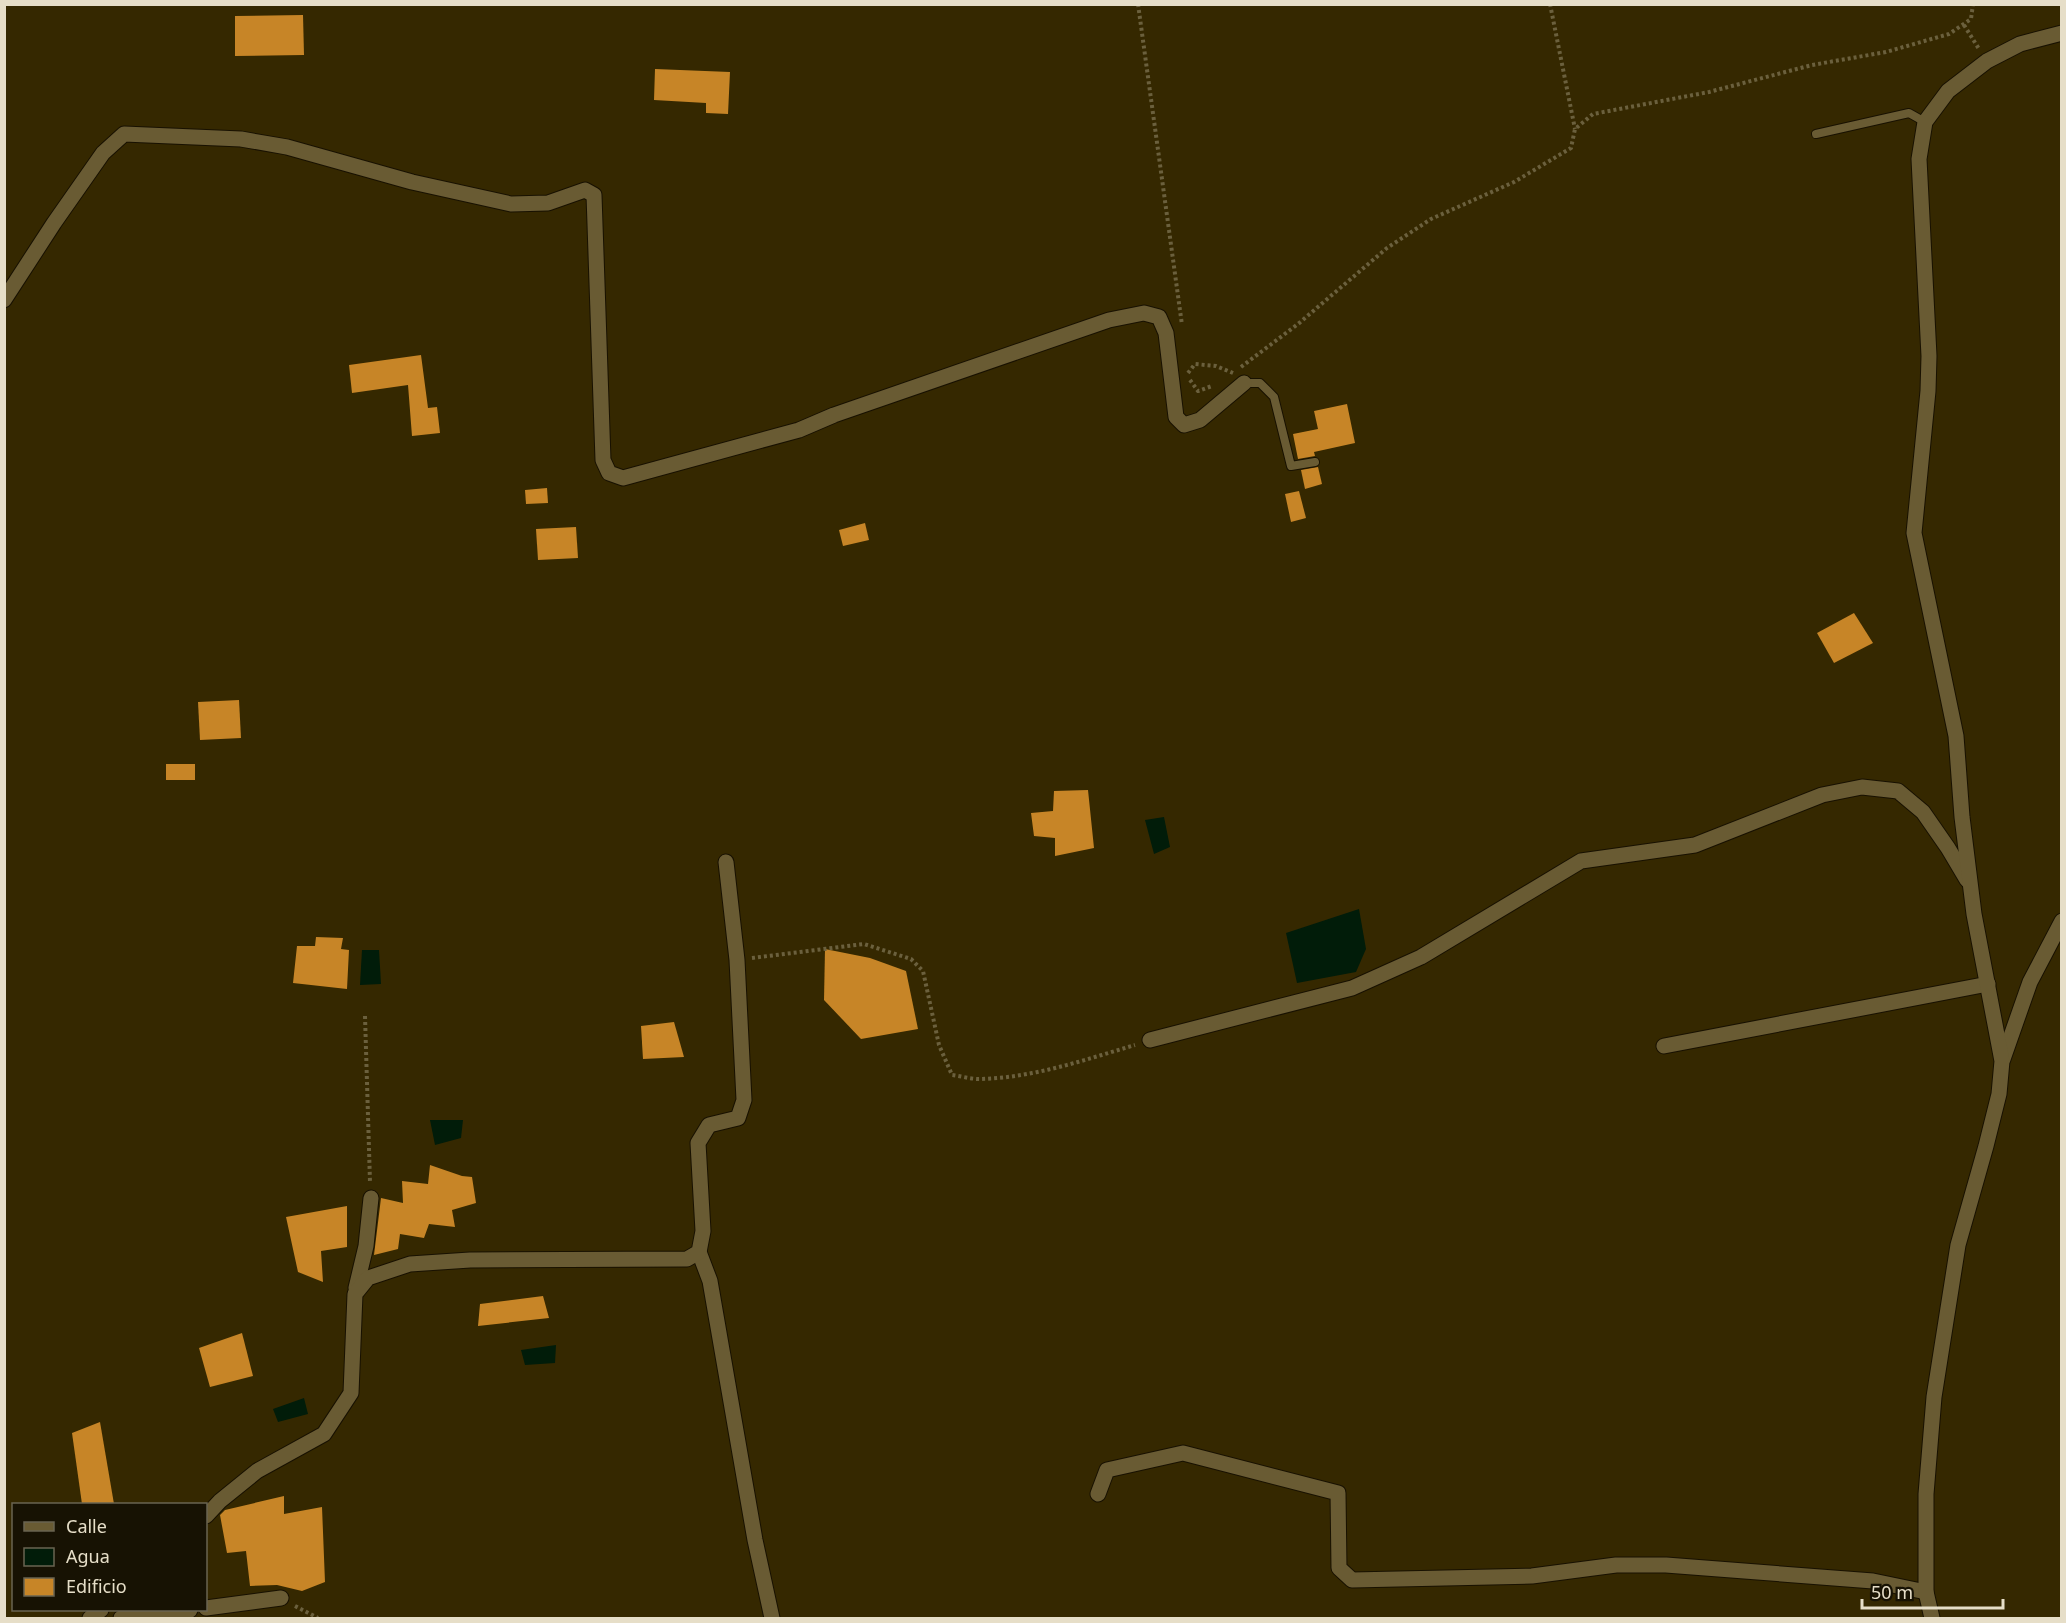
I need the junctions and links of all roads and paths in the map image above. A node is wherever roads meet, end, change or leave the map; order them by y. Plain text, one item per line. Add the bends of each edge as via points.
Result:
1 (1138, 4) edge
2 (1550, 4) edge
3 (1973, 4) edge
4 (1964, 25) junction
5 (2061, 33) edge
6 (1987, 61) junction
7 (1925, 123) junction
8 (1575, 129) junction
9 (1816, 134) dead end
10 (4, 300) edge
11 (1182, 326) dead end
12 (1187, 361) dead end
13 (1188, 373) junction
14 (1244, 383) joint
15 (1207, 389) dead end
16 (1315, 462) dead end
17 (726, 862) dead end
18 (1971, 888) junction
19 (2061, 921) edge
20 (737, 960) junction
21 (1988, 984) junction
22 (365, 1016) dead end
23 (1150, 1040) joint
24 (1664, 1046) dead end
25 (2002, 1062) junction
26 (371, 1198) joint
27 (699, 1252) junction
28 (355, 1294) junction
29 (1098, 1494) dead end
30 (207, 1515) edge
31 (1926, 1592) junction
32 (281, 1598) joint
33 (207, 1608) edge
34 (181, 1611) edge
35 (121, 1618) edge
36 (318, 1618) edge
37 (772, 1618) edge
38 (1932, 1618) edge

1 - 11 path
2 - 8 path
3 - 4 path via 1971,19
4 - 6 path
4 - 8 path via 1949,34 1886,52 1593,114
5 - 6 street via 2020,44
6 - 7 street via 1948,91
7 - 9 lane via 1909,113
7 - 18 street via 1919,159 1929,356 1914,533 1956,736
8 - 13 path via 1571,148 1514,182 1431,219 1387,248 1232,374 1216,366 1194,364
10 - 14 street via 103,153 124,134 241,139 511,204 548,203 585,190 594,195 603,460 609,473 623,478 799,430 1109,320 1144,313 1159,317 1166,333 1176,417 1184,425 1200,420
12 - 13 path
13 - 15 path via 1198,391
14 - 16 lane via 1260,383 1274,397 1291,466
17 - 20 street
18 - 21 street
18 - 23 street via 1923,812 1898,791 1862,787 1822,795 1695,845 1581,861 1421,957 1352,988
19 - 25 street via 2030,982
20 - 23 path via 864,944 911,959 923,971 939,1046 952,1075 978,1079 1031,1073
20 - 27 street via 744,1100 738,1118 709,1125 698,1143 703,1231
21 - 24 street
21 - 25 street
22 - 26 path
25 - 31 street via 1989,1136 1958,1245 1934,1397 1926,1494
26 - 28 street
27 - 28 street via 687,1259 410,1264 368,1278
27 - 37 street via 710,1281
28 - 30 street via 351,1393 324,1434 257,1472
29 - 31 street via 1107,1470 1183,1453 1338,1493 1339,1569 1352,1580 1532,1576 1616,1565 1666,1565 1873,1581
31 - 38 street
32 - 33 street
32 - 36 path
34 - 35 street

